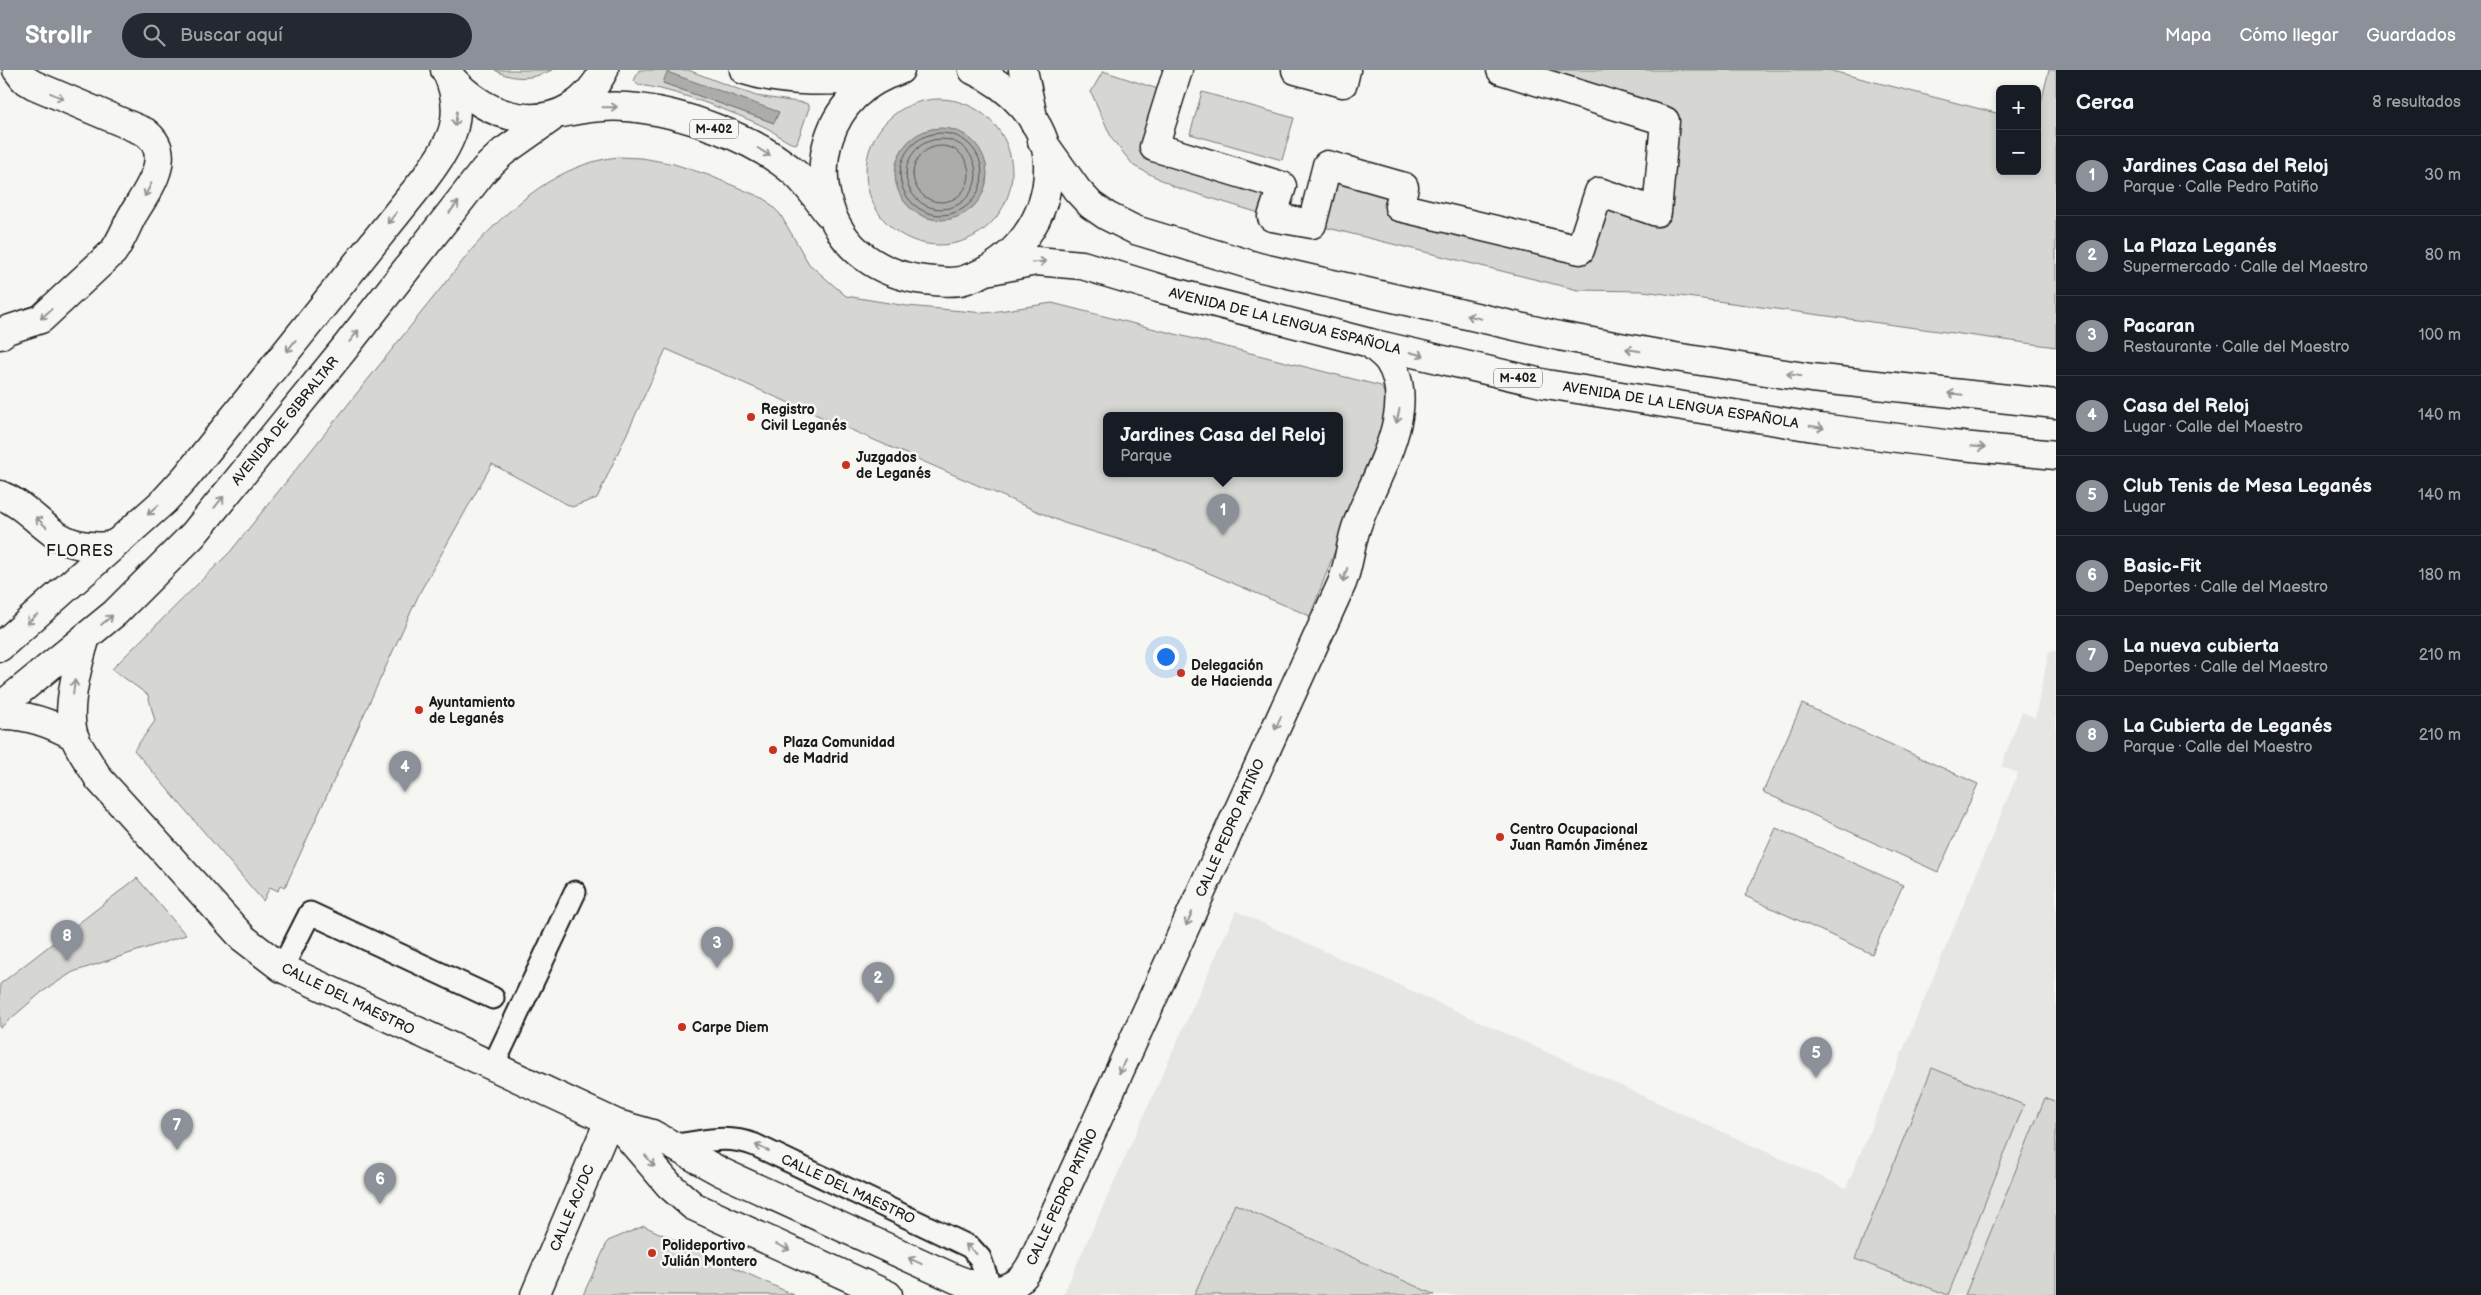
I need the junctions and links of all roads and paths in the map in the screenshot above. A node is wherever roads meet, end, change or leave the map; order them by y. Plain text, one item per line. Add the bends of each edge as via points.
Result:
1 (17, 70) edge
2 (604, 70) edge
3 (744, 70) edge
4 (973, 70) edge
5 (1023, 70) edge
6 (1178, 70) edge
7 (1296, 70) edge
8 (1346, 70) edge
9 (1501, 70) edge
10 (446, 71) edge
11 (892, 72) edge
12 (557, 115) junction
13 (1038, 131) junction
14 (835, 222) junction
15 (991, 270) junction
16 (0, 335) edge
17 (1370, 343) junction
18 (2056, 404) edge
19 (2056, 455) edge
20 (0, 495) edge
21 (116, 543) junction
22 (86, 637) junction
23 (0, 647) edge
24 (0, 708) edge
25 (0, 716) edge
26 (74, 736) junction
27 (575, 892) dead end
28 (282, 968) junction
29 (493, 998) dead end
30 (493, 1066) junction
31 (613, 1123) junction
32 (673, 1145) junction
33 (994, 1293) edge
34 (534, 1295) edge
35 (888, 1295) edge

1 -> 16 main road via 34,85 145,132 157,144 159,160 148,191 112,252 41,319
2 - 12 main road, AVENIDA DE GIBRALTAR via 589,94
3 - 11 main road, M-402 via 760,75 838,81
4 - 13 main road, M-402 via 1017,98
5 - 13 main road
6 - 9 main road via 1154,147 1282,186 1272,217 1312,224 1327,164 1404,187 1399,207 1580,250 1599,192 1657,212 1665,121
7 - 8 main road via 1343,83
10 - 12 main road via 482,105 504,114 527,119
10 -> 21 main road via 454,89 457,119 446,150 198,463 164,501
11 - 14 main road, M-402 via 855,94 833,125 823,163 823,186
12 -> 14 main road, M-402 via 585,108 626,107 702,124 762,150 796,174
22 -> 12 main road, AVENIDA DE GIBRALTAR via 115,613 193,534 485,169 503,152
13 - 15 main road, M-402 via 1048,160 1043,200 1023,242
18 -> 13 main road, M-402 via 1811,378 1675,357 1559,336 1258,267 1135,230 1107,216 1077,190
14 - 15 main road, M-402 via 844,238 858,252 904,277 962,281
15 -> 17 main road, AVENIDA DE LA LENGUA ESPAÑOLA / M-402 via 1036,262 1082,265
17 -> 19 main road, AVENIDA DE LA LENGUA ESPAÑOLA / M-402 via 1555,385 1820,428
17 -> 33 main road, CALLE PEDRO PATIÑO via 1389,361 1398,384 1400,411 1385,460 1356,528 1342,583 1032,1263 1016,1285
21 -> 20 main road via 96,546 67,542 55,536 26,510
21 -> 23 main road
22 - 24 main road, AVENIDA DE GIBRALTAR
26 -> 22 main road, CALLE DEL MAESTRO via 72,706 75,679
25 - 26 main road via 28,717
26 - 28 main road, CALLE DEL MAESTRO via 100,779 243,938
27 - 30 lane
28 - 29 lane via 310,913
28 - 30 main road, CALLE DEL MAESTRO
30 - 31 main road, CALLE DEL MAESTRO
31 - 32 main road, CALLE DEL MAESTRO via 652,1134
31 - 34 main road, CALLE AC/DC
31 -> 35 main road, CALLE DEL MAESTRO via 669,1185 693,1206
33 -> 32 main road, CALLE DEL MAESTRO via 956,1279 738,1180
33 -> 32 lane, CALLE DEL MAESTRO via 980,1258 964,1243 755,1145 723,1138

